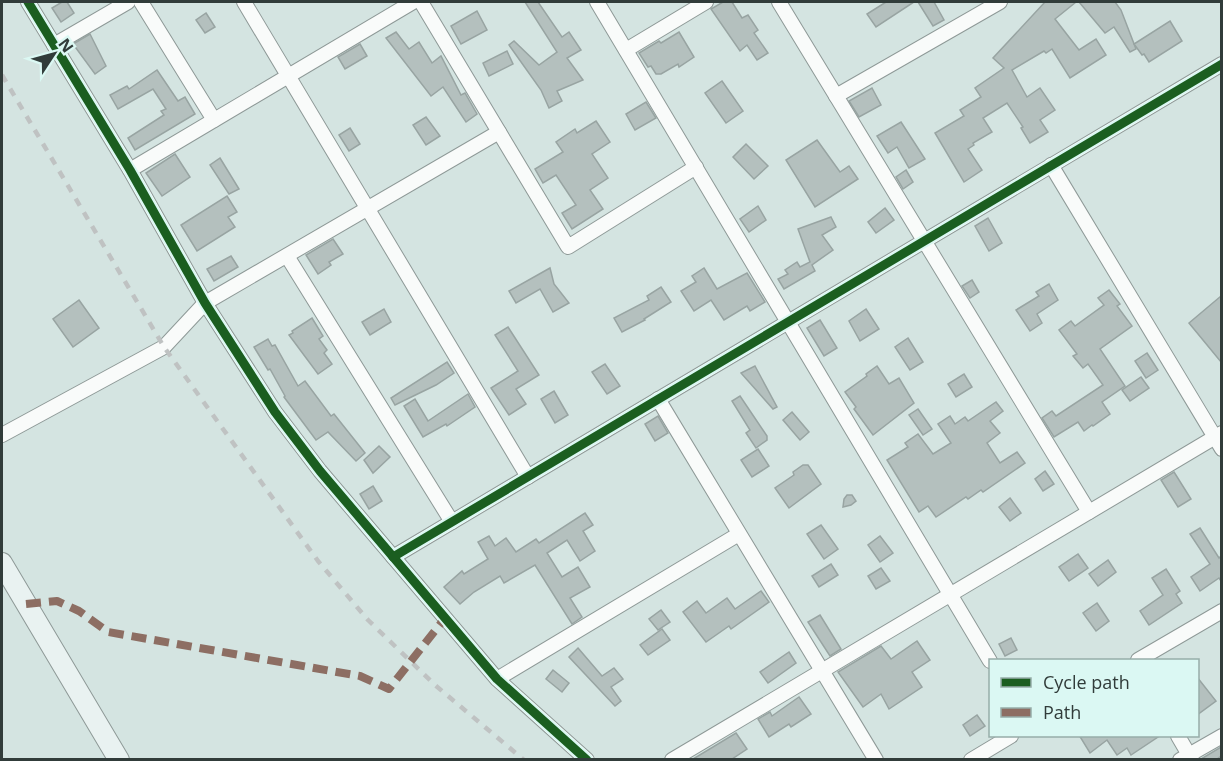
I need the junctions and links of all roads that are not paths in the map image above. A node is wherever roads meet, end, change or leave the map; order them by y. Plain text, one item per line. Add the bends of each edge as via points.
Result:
1 (28, 2) edge
2 (128, 2) edge
3 (141, 2) edge
4 (244, 2) edge
5 (413, 2) edge
6 (421, 2) edge
7 (597, 2) edge
8 (706, 2) edge
9 (779, 2) edge
10 (1000, 2) edge
11 (54, 45) junction
12 (626, 50) junction
13 (1221, 64) edge
14 (289, 76) junction
15 (836, 96) junction
16 (214, 120) junction
17 (499, 132) junction
18 (1051, 165) junction
19 (696, 167) junction
20 (130, 170) junction
21 (368, 208) junction
22 (924, 241) junction
23 (287, 256) junction
24 (205, 303) junction
25 (788, 322) junction
26 (658, 399) junction
27 (2, 435) edge
28 (1219, 440) edge
29 (528, 477) junction
30 (1089, 512) junction
31 (452, 522) junction
32 (739, 534) junction
33 (393, 557) junction
34 (2, 563) edge
35 (951, 594) junction
36 (1221, 611) edge
37 (989, 659) edge
38 (1140, 659) edge
39 (821, 671) junction
40 (497, 679) junction
41 (1221, 736) edge
42 (1008, 737) edge
43 (1179, 737) edge
44 (1187, 758) edge
45 (119, 759) edge
46 (587, 759) edge
47 (672, 759) edge
48 (876, 759) edge
49 (971, 759) edge

1 - 11 street
2 - 11 street
3 - 16 street
4 - 14 street
5 - 14 street
6 - 17 street
7 - 12 street
8 - 12 street
9 - 15 street
10 - 15 street
11 - 20 street
12 - 19 street
13 - 18 street
14 - 16 street
14 - 21 street
15 - 22 street
16 - 20 street
17 - 19 street via 568,247
17 - 21 street
18 - 22 street
18 - 28 street
19 - 25 street
20 - 24 street
21 - 23 street
21 - 29 street
22 - 25 street
22 - 30 street
23 - 24 street
23 - 31 street
24 - 27 street via 164,347
24 - 33 street via 275,412
25 - 26 street
25 - 35 street
26 - 29 street
26 - 32 street
28 - 30 street
29 - 31 street
30 - 35 street
31 - 33 street
32 - 39 street
32 - 40 street
33 - 40 street
34 - 45 main road
35 - 37 street
35 - 39 street
36 - 38 street
39 - 47 street
39 - 48 street
40 - 46 street
41 - 44 street
42 - 49 street
43 - 44 street

